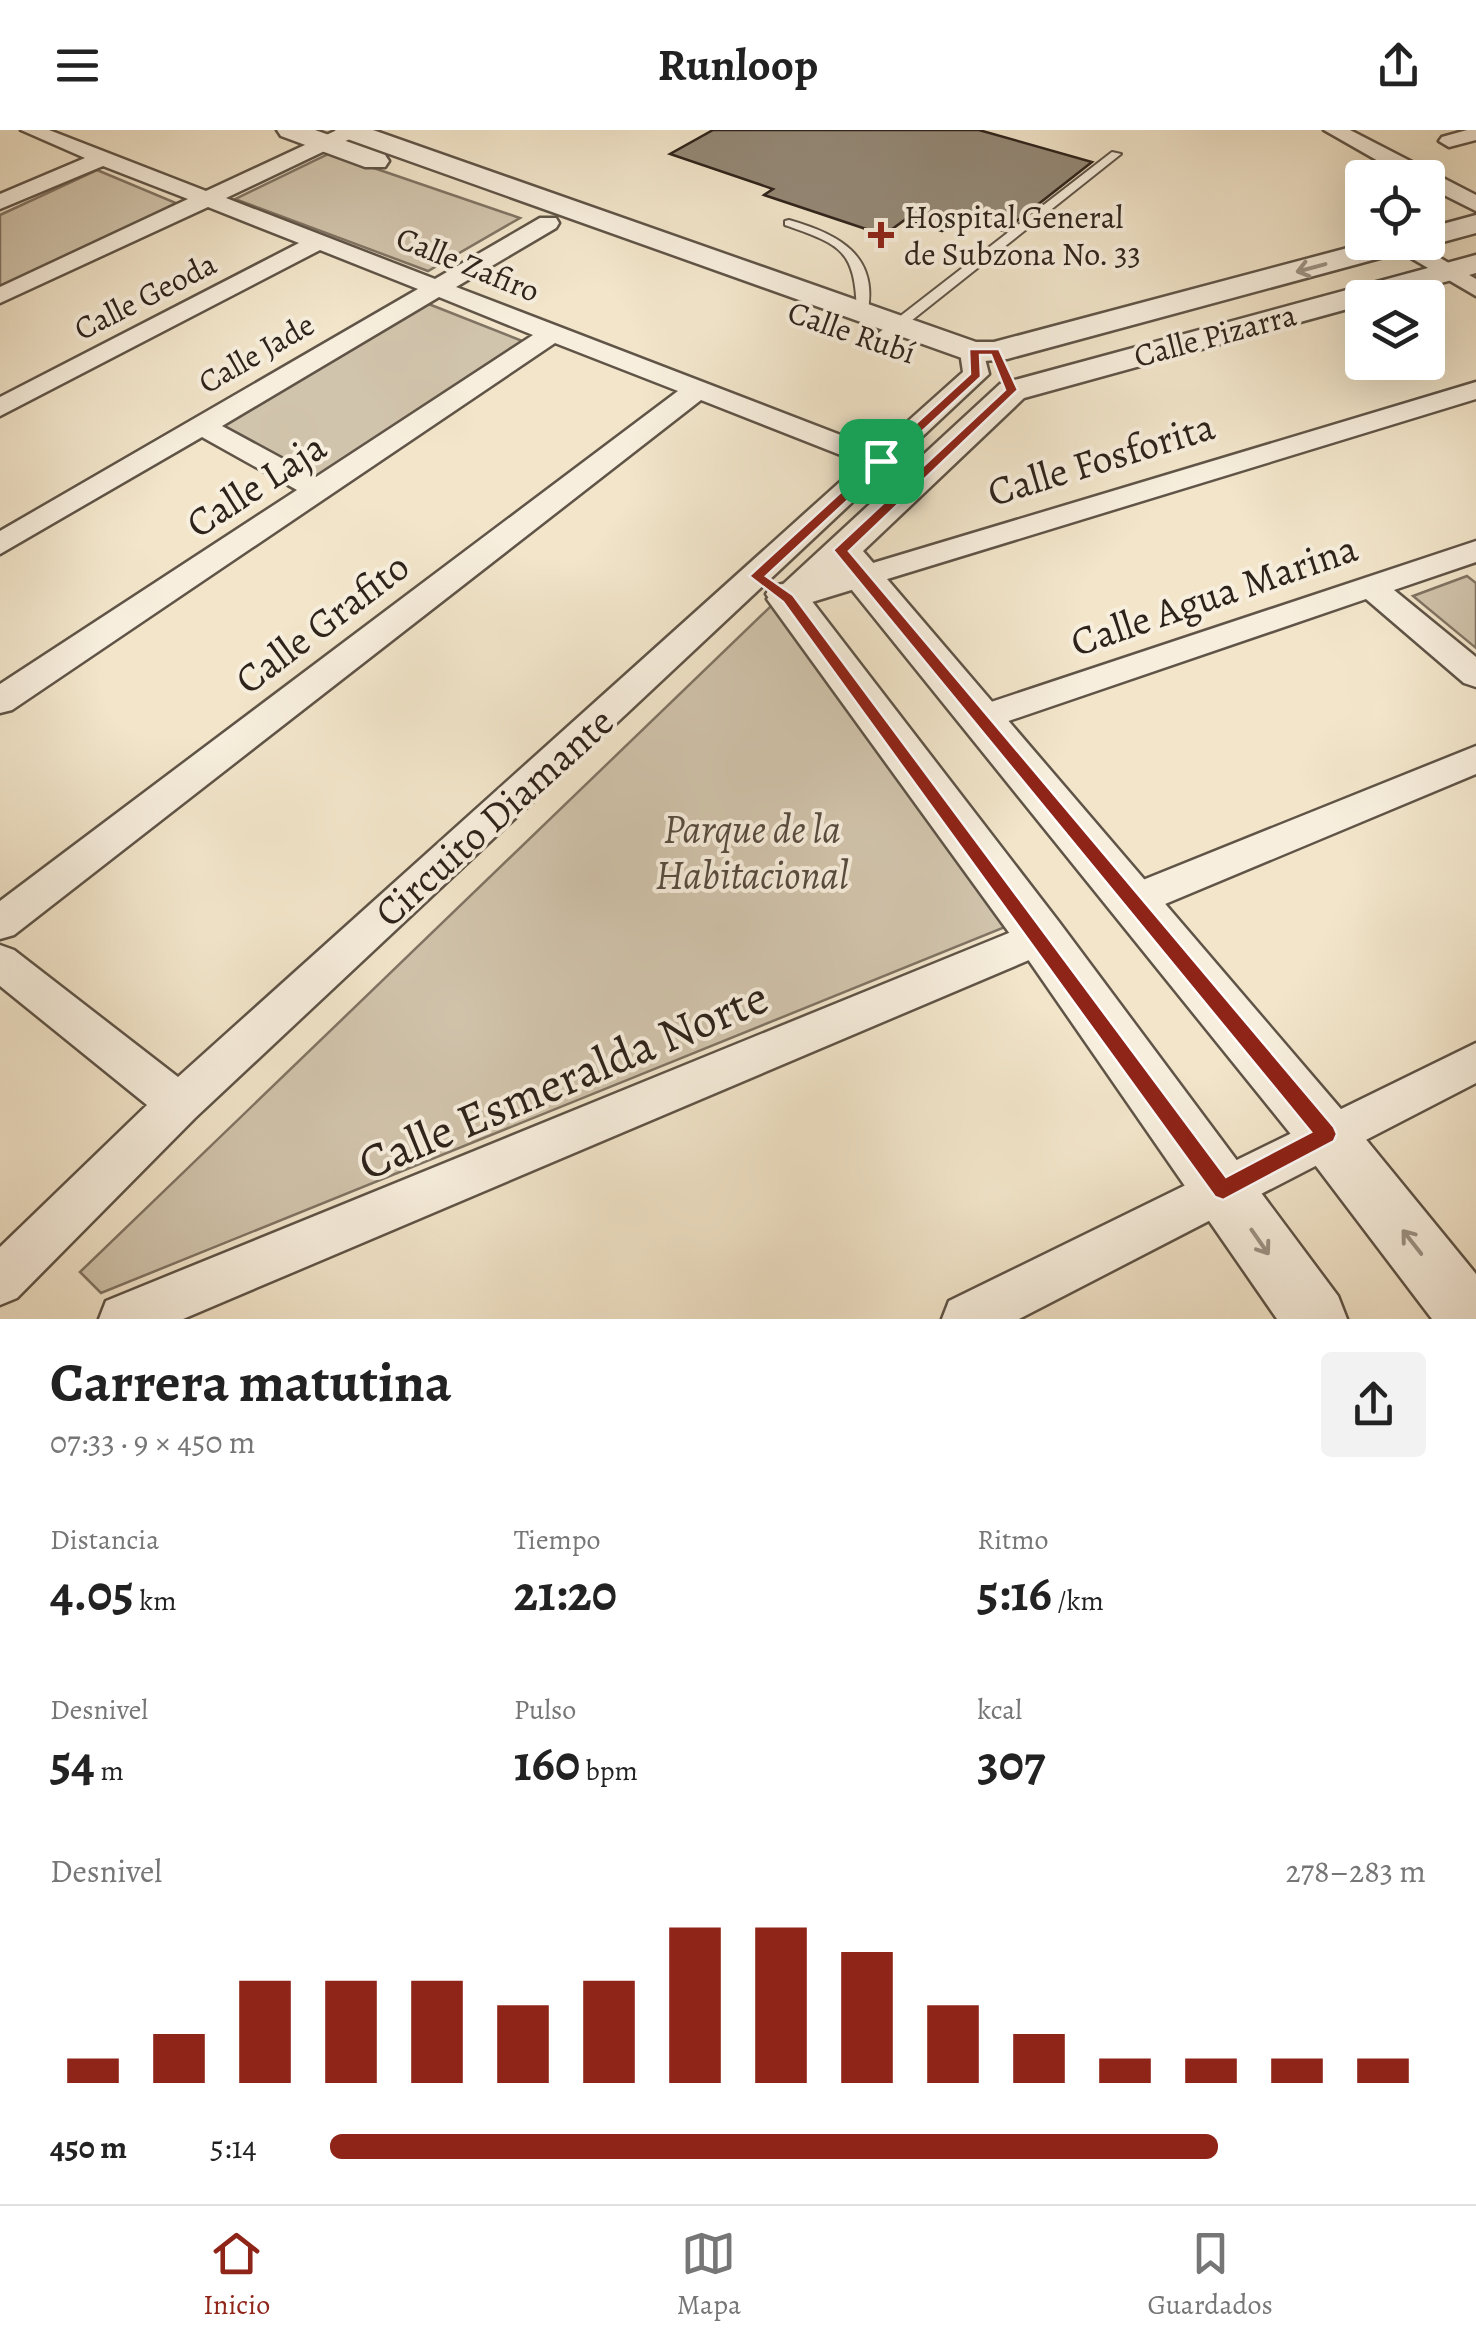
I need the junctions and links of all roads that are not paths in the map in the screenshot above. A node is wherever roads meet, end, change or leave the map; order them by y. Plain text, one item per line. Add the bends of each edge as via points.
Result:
1 (31, 130) edge
2 (290, 130) edge
3 (1334, 130) edge
4 (1476, 134) edge
5 (341, 135) edge
6 (1450, 141) dead end
7 (1116, 154) dead end
8 (103, 158) junction
9 (1392, 160) edge
10 (1445, 188) edge
11 (208, 198) junction
12 (0, 202) edge
13 (1476, 204) edge
14 (789, 222) dead end
15 (548, 223) junction
16 (1476, 224) edge
17 (1445, 232) edge
18 (320, 242) junction
19 (1345, 259) edge
20 (1461, 268) edge
21 (439, 287) junction
22 (1476, 289) edge
23 (0, 296) edge
24 (864, 312) junction
25 (553, 333) junction
26 (887, 333) junction
27 (982, 359) junction
28 (696, 390) junction
29 (1012, 390) junction
30 (1476, 390) edge
31 (0, 408) edge
32 (202, 426) junction
33 (881, 461) junction
34 (320, 491) junction
35 (0, 544) edge
36 (1473, 555) edge
37 (851, 563) junction
38 (772, 587) junction
39 (1371, 588) junction
40 (1476, 675) edge
41 (0, 700) edge
42 (980, 719) junction
43 (1476, 759) edge
44 (1132, 902) junction
45 (0, 923) edge
46 (1041, 937) junction
47 (0, 962) edge
48 (1476, 1062) edge
49 (179, 1104) junction
50 (1326, 1134) junction
51 (1223, 1190) junction
52 (0, 1280) edge
53 (124, 1319) edge
54 (967, 1319) edge
55 (1315, 1319) edge
56 (1472, 1319) edge

1 - 8 street, Calle Zafiro
2 - 5 street, Calle Rubí
3 - 9 street
4 - 6 street
5 - 11 street
5 - 15 street, Calle Rubí
5 - 24 street, Calle Rubí
7 - 26 lane
8 - 11 street, Calle Zafiro
8 - 12 street
10 - 13 street
11 - 18 street, Calle Zafiro
11 - 23 street
14 - 24 lane via 851,250
15 - 21 street, Calle Jade
15 - 26 street, Calle Rubí
16 - 17 street, Calle Pizarra
18 - 21 street, Calle Zafiro
18 - 31 street, Calle Geoda
19 -> 27 street, Calle Pizarra
20 - 22 street
20 - 29 street, Calle Pizarra
21 - 25 street, Calle Zafiro
21 - 32 street, Calle Jade
24 - 26 street, Calle Rubí
25 - 28 street, Calle Zafiro
25 - 34 street, Calle Laja
26 - 27 street, Calle Rubí
27 - 29 street, Calle Rubí
27 - 33 street, Circuito Diamante
28 - 33 street, Calle Zafiro
28 - 45 street, Calle Grafito
29 - 37 street
30 - 37 street, Calle Fosforita
32 - 34 street
32 - 35 street, Calle Jade
33 - 38 street, Circuito Diamante
34 - 41 street, Calle Laja
36 - 39 street, Calle Agua Marina
37 - 38 street
37 - 42 street
38 - 46 street
38 - 49 street, Circuito Diamante
39 - 40 street
39 - 42 street, Calle Agua Marina
42 - 44 street
43 - 44 street
44 - 50 street
46 - 51 street
46 - 53 street, Calle Esmeralda Norte
47 - 49 street
48 - 50 street
49 - 52 street, Circuito Diamante
50 - 51 street
56 -> 50 street
51 - 54 street
51 -> 55 street

